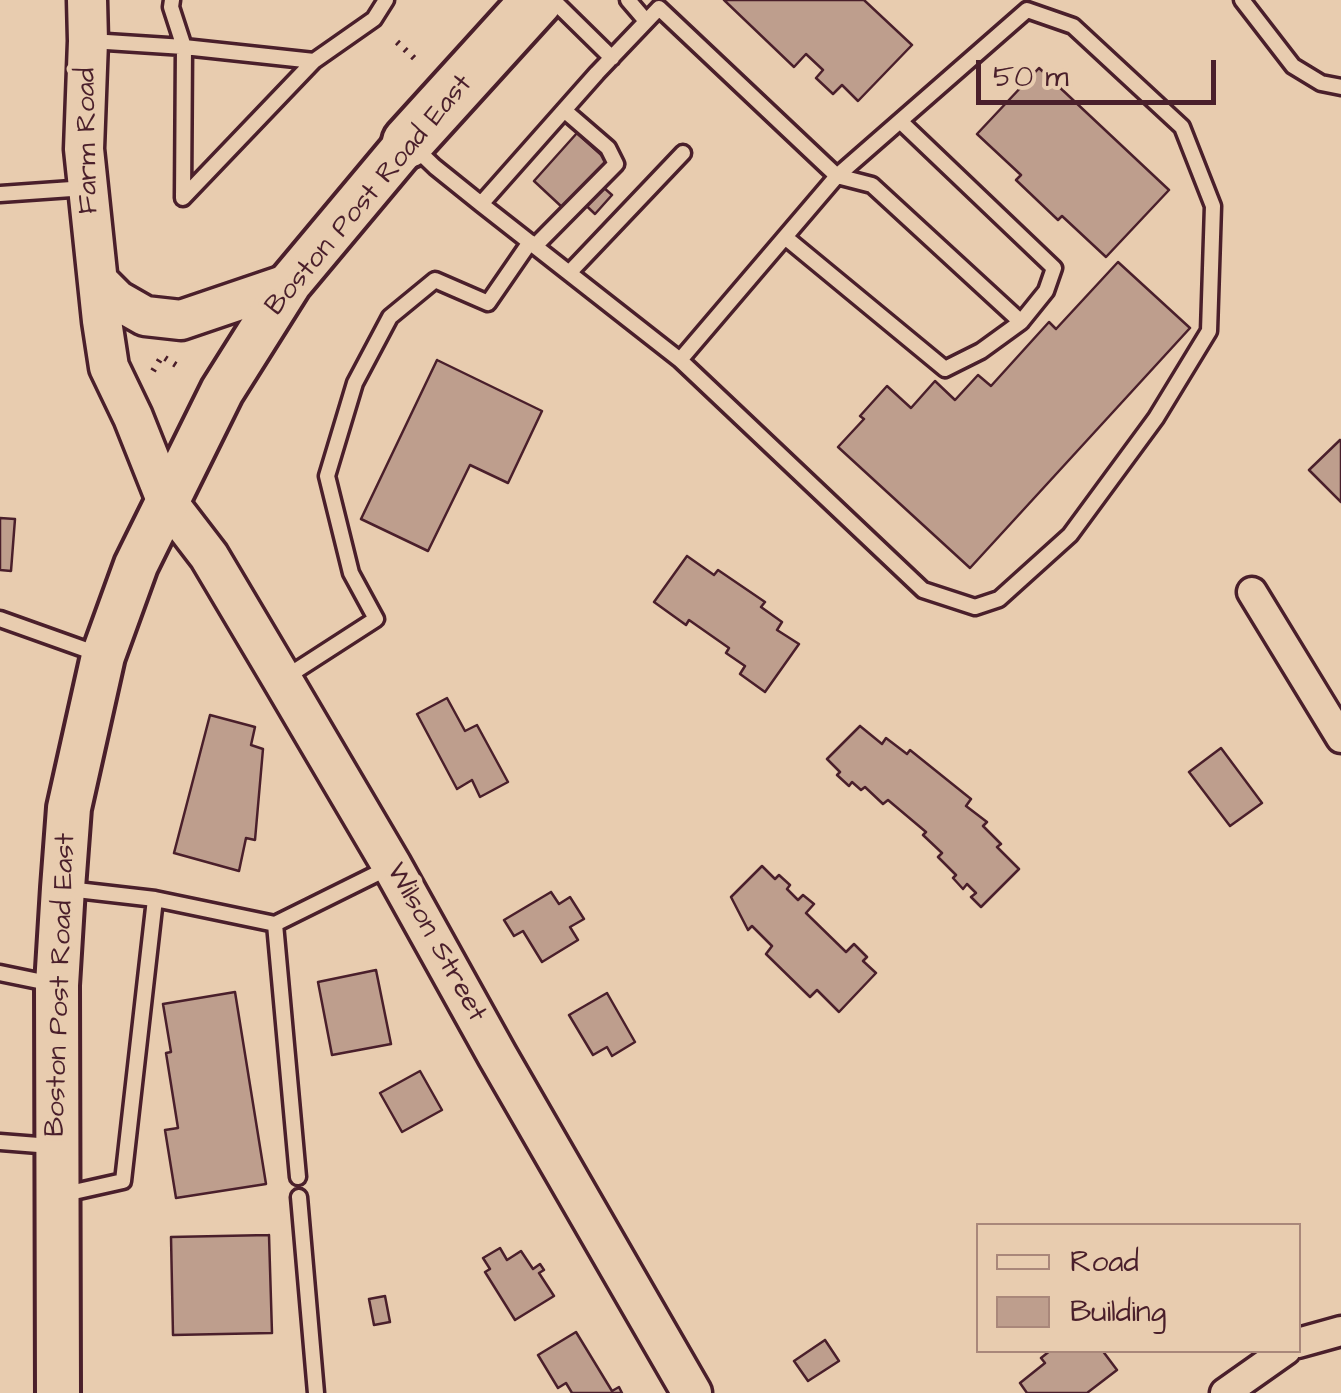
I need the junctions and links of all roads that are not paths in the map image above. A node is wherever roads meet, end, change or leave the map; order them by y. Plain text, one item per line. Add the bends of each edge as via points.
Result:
1 (87, 0) edge
2 (172, 0) edge
3 (386, 0) edge
4 (628, 0) edge
5 (1242, 0) edge
6 (536, 3) edge
7 (646, 21) junction
8 (88, 40) junction
9 (184, 47) junction
10 (612, 58) junction
11 (314, 61) junction
12 (1341, 88) edge
13 (564, 110) junction
14 (900, 121) junction
15 (408, 142) junction
16 (683, 154) dead end
17 (837, 176) junction
18 (86, 188) junction
19 (1, 197) edge
20 (481, 204) junction
21 (786, 236) junction
22 (532, 244) junction
23 (568, 272) junction
24 (98, 282) junction
25 (290, 283) junction
26 (1021, 322) junction
27 (680, 360) junction
28 (166, 500) junction
29 (1252, 592) dead end
30 (0, 619) edge
31 (103, 656) junction
32 (282, 679) junction
33 (1341, 738) edge
34 (392, 866) junction
35 (62, 888) junction
36 (155, 899) junction
37 (274, 924) junction
38 (0, 972) edge
39 (57, 985) junction
40 (0, 1142) edge
41 (57, 1146) junction
42 (298, 1177) dead end
43 (58, 1196) junction
44 (299, 1197) dead end
45 (1341, 1332) edge
46 (1301, 1342) edge
47 (1282, 1353) edge
48 (58, 1393) edge
49 (316, 1393) edge
50 (692, 1393) edge
51 (1225, 1393) edge

1 - 8 street, Farm Road
2 - 9 lane
3 - 11 lane via 374,19
4 - 7 lane
5 - 12 lane via 1293,66
6 - 10 lane
6 - 15 highway, Boston Post Road East
7 - 10 lane
7 - 17 lane via 659,8
8 - 9 lane
8 - 18 street, Farm Road
9 - 11 lane
9 - 11 lane via 182,198
10 - 13 lane
13 - 20 lane
13 - 22 lane via 608,148 616,164
14 - 17 lane
14 - 26 lane via 1054,268 1046,291
14 - 27 lane via 1027,10 1073,26 1182,127 1213,206 1210,330 1156,418 1070,535 1000,599 975,607 922,590
15 - 20 lane
15 - 25 main road, Boston Post Road East
16 - 23 lane
17 - 21 lane
17 - 26 lane via 872,184
18 - 19 lane
18 - 24 street, Farm Road
20 - 22 lane
21 - 26 lane via 945,369
21 - 27 lane
22 - 23 lane
22 - 32 lane via 488,303 434,280 390,318 354,383 326,476 351,573 376,620
23 - 27 lane
24 - 25 street via 145,316 180,320
24 - 28 street, Farm Road via 109,367
25 - 28 main road, Boston Post Road East via 222,390
28 - 31 main road, Boston Post Road East
28 - 32 street, Wilson Street via 210,556
29 - 33 street
30 - 31 lane
31 - 35 main road, Boston Post Road East via 69,808
32 - 34 street, Wilson Street
34 - 37 lane
34 - 50 street, Wilson Street
35 - 36 lane
35 - 39 main road, Boston Post Road East
36 - 37 lane
36 - 43 lane via 123,1181
37 - 42 lane
38 - 39 lane
39 - 41 main road, Boston Post Road East
40 - 41 lane
41 - 43 main road, Boston Post Road East
43 - 48 main road, Boston Post Road East
44 - 49 lane
45 - 46 street
47 - 51 street

